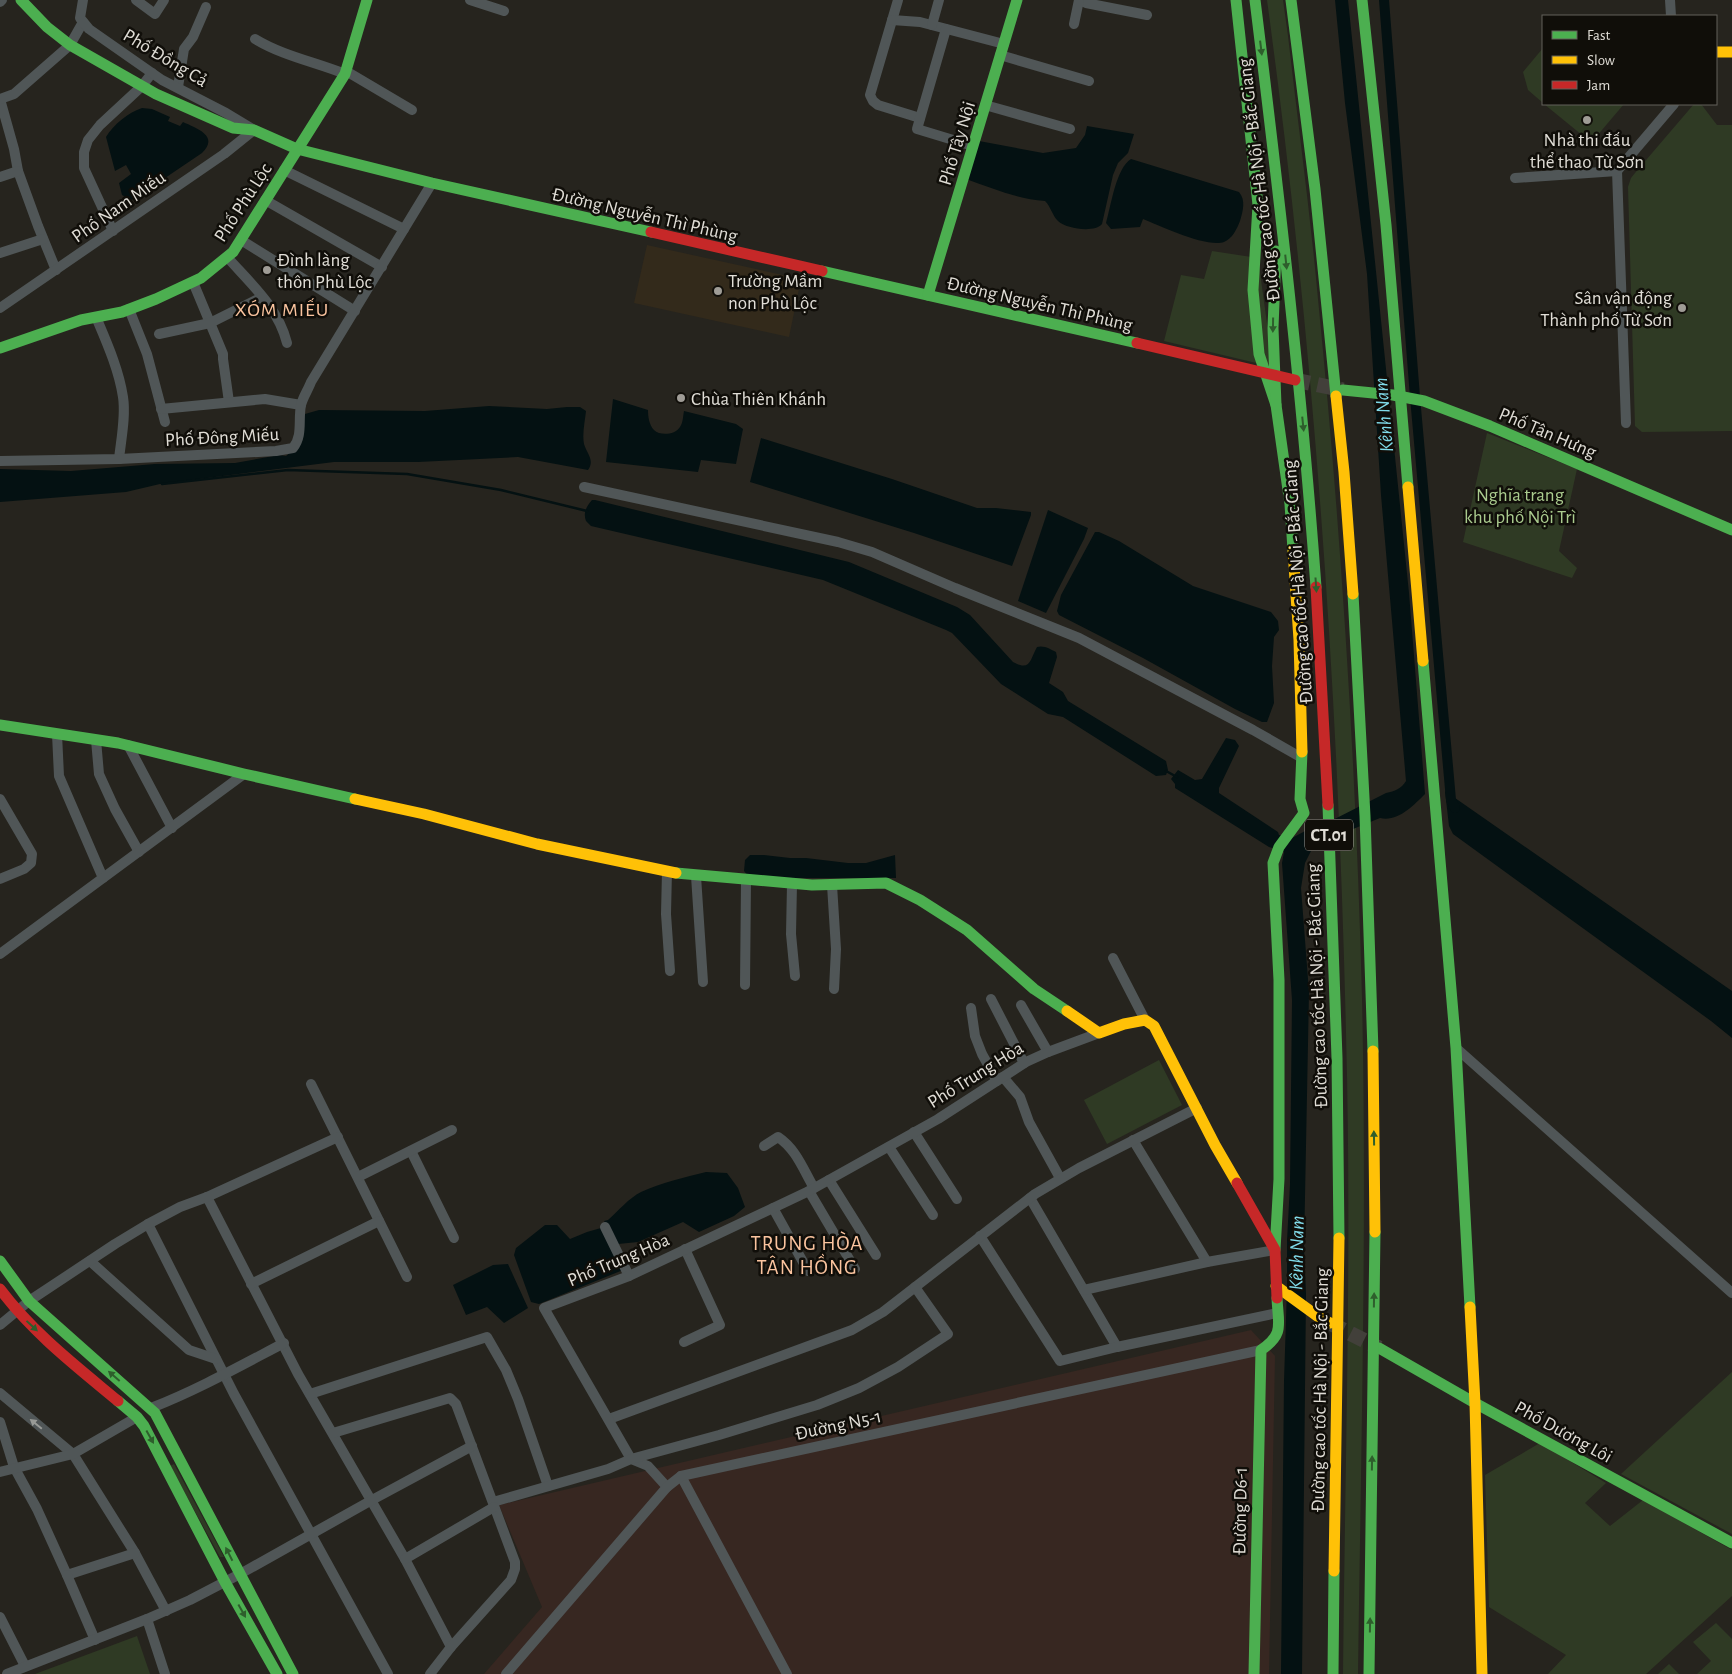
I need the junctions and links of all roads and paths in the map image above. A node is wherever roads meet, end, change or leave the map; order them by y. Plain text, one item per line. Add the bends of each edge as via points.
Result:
1 (22, 0) edge
2 (83, 0) edge
3 (136, 0) edge
4 (164, 0) edge
5 (367, 0) edge
6 (470, 0) edge
7 (898, 0) edge
8 (939, 0) edge
9 (1017, 0) edge
10 (1079, 0) edge
11 (1236, 0) edge
12 (1255, 0) edge
13 (1291, 0) edge
14 (1362, 0) edge
15 (1670, 0) edge
16 (1096, 2) edge
17 (206, 7) dead end
18 (504, 11) dead end
19 (1147, 15) dead end
20 (1671, 15) edge
21 (892, 20) junction
22 (83, 22) junction
23 (1074, 24) dead end
24 (932, 25) junction
25 (946, 29) junction
26 (255, 39) dead end
27 (70, 45) junction
28 (1002, 50) junction
29 (1717, 52) edge
30 (1732, 52) edge
31 (1263, 67) junction
32 (152, 73) junction
33 (345, 73) junction
34 (1089, 81) dead end
35 (142, 86) junction
36 (178, 87) junction
37 (0, 99) edge
38 (985, 105) junction
39 (1673, 105) edge
40 (412, 110) dead end
41 (920, 118) junction
42 (1070, 129) dead end
43 (254, 130) junction
44 (973, 146) junction
45 (297, 149) junction
46 (284, 170) junction
47 (18, 171) junction
48 (1616, 171) junction
49 (0, 177) edge
50 (1515, 178) dead end
51 (432, 183) junction
52 (265, 200) junction
53 (404, 229) junction
54 (113, 230) junction
55 (43, 239) junction
56 (241, 240) junction
57 (0, 253) edge
58 (227, 257) junction
59 (382, 267) junction
60 (56, 270) junction
61 (193, 282) junction
62 (928, 295) junction
63 (262, 297) junction
64 (0, 308) edge
65 (129, 309) junction
66 (354, 311) junction
67 (96, 317) junction
68 (210, 323) junction
69 (158, 334) dead end
70 (287, 343) dead end
71 (0, 348) edge
72 (1270, 374) junction
73 (1295, 380) tunnel mouth
74 (1343, 390) tunnel mouth
75 (1400, 396) junction
76 (229, 402) junction
77 (301, 405) junction
78 (161, 409) junction
79 (165, 422) dead end
80 (1626, 424) dead end
81 (120, 459) junction
82 (0, 461) edge
83 (584, 487) dead end
84 (1732, 530) edge
85 (0, 725) edge
86 (56, 734) junction
87 (96, 740) junction
88 (128, 746) junction
89 (1302, 758) junction
90 (244, 774) junction
91 (0, 799) edge
92 (172, 828) junction
93 (139, 852) junction
94 (666, 871) junction
95 (696, 876) junction
96 (0, 878) edge
97 (103, 878) junction
98 (746, 880) junction
99 (792, 884) junction
100 (832, 885) junction
101 (0, 954) edge
102 (1113, 958) dead end
103 (670, 971) dead end
104 (795, 976) dead end
105 (704, 982) dead end
106 (745, 985) dead end
107 (834, 989) dead end
108 (991, 999) dead end
109 (1021, 1005) dead end
110 (971, 1008) dead end
111 (1144, 1020) junction
112 (1099, 1034) junction
113 (1456, 1048) junction
114 (1048, 1052) junction
115 (1024, 1063) junction
116 (1000, 1079) junction
117 (312, 1084) dead end
118 (1197, 1108) junction
119 (452, 1130) dead end
120 (914, 1132) junction
121 (338, 1137) junction
122 (1133, 1140) junction
123 (764, 1146) dead end
124 (889, 1146) junction
125 (411, 1151) junction
126 (358, 1177) junction
127 (1060, 1178) junction
128 (829, 1180) junction
129 (812, 1190) junction
130 (207, 1197) junction
131 (1030, 1198) junction
132 (957, 1199) dead end
133 (773, 1208) junction
134 (934, 1215) dead end
135 (379, 1221) junction
136 (148, 1224) junction
137 (607, 1231) dead end
138 (980, 1236) junction
139 (454, 1238) dead end
140 (685, 1249) junction
141 (1275, 1250) junction
142 (876, 1255) dead end
143 (90, 1260) junction
144 (0, 1261) edge
145 (1207, 1262) junction
146 (855, 1269) dead end
147 (808, 1271) dead end
148 (629, 1276) junction
149 (407, 1277) dead end
150 (251, 1284) junction
151 (1276, 1286) junction
152 (915, 1287) junction
153 (0, 1289) edge
154 (1084, 1290) junction
155 (1732, 1293) edge
156 (29, 1301) junction
157 (16, 1311) junction
158 (1277, 1313) junction
159 (1325, 1320) tunnel mouth
160 (0, 1326) edge
161 (684, 1342) dead end
162 (284, 1343) junction
163 (1117, 1347) junction
164 (1379, 1348) tunnel mouth
165 (1261, 1350) junction
166 (216, 1359) junction
167 (224, 1374) junction
168 (0, 1393) edge
169 (310, 1394) junction
170 (1475, 1402) junction
171 (151, 1408) junction
172 (137, 1417) junction
173 (609, 1419) junction
174 (0, 1422) edge
175 (333, 1433) junction
176 (472, 1446) junction
177 (73, 1454) junction
178 (631, 1459) junction
179 (14, 1468) junction
180 (0, 1472) edge
181 (681, 1476) junction
182 (548, 1486) junction
183 (667, 1487) junction
184 (372, 1500) junction
185 (493, 1505) junction
186 (311, 1534) junction
187 (1732, 1543) edge
188 (135, 1553) junction
189 (405, 1559) junction
190 (240, 1574) junction
191 (67, 1575) junction
192 (225, 1582) junction
193 (166, 1610) junction
194 (0, 1617) edge
195 (147, 1619) junction
196 (95, 1640) junction
197 (451, 1647) junction
198 (25, 1666) junction
199 (7, 1674) edge
200 (165, 1674) edge
201 (277, 1674) edge
202 (294, 1674) edge
203 (388, 1674) edge
204 (430, 1674) edge
205 (506, 1674) edge
206 (787, 1674) edge
207 (1254, 1674) edge
208 (1333, 1674) edge
209 (1370, 1674) edge
210 (1482, 1674) edge

1 - 27 main road, Đường Nguyễn Thì Phùng via 47,27
2 - 22 street via 80,18
3 - 4 street via 155,14
5 - 33 main road, Phố Phù Lộc
6 - 18 street
7 - 21 street
8 - 24 street
9 - 28 main road, Phố Tây Nội
10 - 16 street
10 - 23 street
11 - 72 main road via 1258,205 1253,290 1259,354
12 -> 31 main road, Đường cao tốc Hà Nội - Bắc Giang / CT.01
209 -> 13 main road, CT.01 via 1375,1227 1365,816 1344,472 1315,189
14 - 75 main road
15 - 20 street
16 - 19 street
17 - 36 street via 184,49
21 - 24 street
21 - 41 street via 870,96 878,105
22 - 27 street
22 - 32 street, Phố Đồng Cả via 89,30
24 - 25 street
25 - 28 street
25 - 41 street
26 - 33 street via 286,55
27 - 35 main road, Đường Nguyễn Thì Phùng
27 - 37 street via 14,94
28 - 34 street
28 - 38 main road, Phố Tây Nội
29 - 30 main road
31 -> 72 main road via 1276,243
31 -> 208 main road, Đường cao tốc Hà Nội - Bắc Giang / CT.01 via 1308,476 1329,818 1339,1228
32 - 35 street
32 - 36 street, Phố Đồng Cả
33 - 40 street
33 - 45 main road, Phố Phù Lộc
35 - 43 main road, Đường Nguyễn Thì Phùng via 233,128
35 - 54 street via 100,124 84,152 84,168
36 - 43 street, Phố Đồng Cả
37 - 47 street
38 - 42 street
38 - 44 main road, Phố Tây Nội
39 - 48 street
41 - 44 street via 917,129
43 - 45 main road, Đường Nguyễn Thì Phùng
43 - 54 street, Phố Nam Miếu
44 - 62 main road, Phố Tây Nội
45 - 46 main road, Phố Phù Lộc
45 - 51 main road, Đường Nguyễn Thì Phùng
46 - 52 main road, Phố Phù Lộc
46 - 53 street
47 - 49 street
47 - 55 street
48 - 50 street
48 - 80 street
51 - 53 street, Phố Đông Miếu
51 - 62 main road, Đường Nguyễn Thì Phùng
52 - 56 main road, Phố Phù Lộc
52 - 59 street
53 - 59 street, Phố Đông Miếu
54 - 60 street, Phố Nam Miếu
55 - 57 street
55 - 60 street
56 - 58 main road, Phố Phù Lộc
56 - 66 street
58 - 61 main road, Phố Phù Lộc
58 - 63 street
59 - 66 street, Phố Đông Miếu
60 - 64 street, Phố Nam Miếu
61 - 65 main road, Phố Phù Lộc
61 - 68 street
62 - 72 main road, Đường Nguyễn Thì Phùng
63 - 68 street
63 - 70 street via 276,314
65 - 67 main road, Phố Phù Lộc
65 - 78 street via 147,354
66 - 77 street, Phố Đông Miếu via 315,375
67 - 71 main road, Phố Phù Lộc
67 - 81 street via 123,397
68 - 69 street
68 - 76 street via 224,354
72 - 73 main road, Đường Nguyễn Thì Phùng
72 - 89 main road via 1290,514 1299,640
74 - 75 main road, Phố Tân Hưng
75 - 84 main road, Phố Tân Hưng via 1424,400 1490,426
75 - 113 main road
76 - 77 street via 265,399
76 - 78 street
77 - 81 street, Phố Đông Miếu via 298,440 289,450
78 - 79 street
81 - 82 street, Phố Đông Miếu
83 - 89 street via 872,552 1079,638
85 - 86 main road
86 - 87 main road
86 - 97 street via 59,776
87 - 88 main road
87 - 93 street via 99,774 105,790
88 - 90 main road
88 - 92 street
89 - 141 main road via 1300,799 1304,815 1275,855 1273,881 1279,980 1279,1179
90 - 92 street
90 - 94 main road via 424,814 537,844
91 - 96 street via 32,854 31,863 24,869
92 - 93 street
93 - 97 street
94 - 95 main road
94 - 103 street
95 - 98 main road
95 - 105 street
97 - 101 street
98 - 99 main road
98 - 106 street
99 - 100 main road
99 - 104 street via 791,934
100 - 107 street via 836,949
100 - 112 main road via 886,883 920,900 967,930 1034,989
102 - 111 street
108 - 115 street
109 - 114 street
110 - 116 street via 975,1036 982,1054
111 - 112 main road, Phố Trung Hòa
111 - 118 main road via 1154,1026
112 - 114 street, Phố Trung Hòa
113 - 155 street
113 - 170 main road
114 - 115 street, Phố Trung Hòa
115 - 116 street, Phố Trung Hòa
116 - 120 street, Phố Trung Hòa
116 - 127 street via 1020,1097 1029,1122
117 - 121 street
118 - 122 street
118 - 141 main road
119 - 125 street
120 - 124 street, Phố Trung Hòa
120 - 132 street
121 - 126 street
121 - 130 street
122 - 127 street
122 - 145 street
123 - 129 street via 778,1137 792,1148
124 - 128 street, Phố Trung Hòa
124 - 134 street
125 - 126 street
125 - 139 street
126 - 135 street
127 - 131 street
128 - 129 street, Phố Trung Hòa
128 - 142 street
129 - 133 street, Phố Trung Hòa
129 - 146 street
130 - 136 street
130 - 150 street
131 - 138 street
131 - 154 street
133 - 140 street, Phố Trung Hòa
133 - 147 street
135 - 149 street
135 - 150 street
136 - 143 street
136 - 166 street
137 - 148 street
138 - 152 street
138 - 163 street via 1060,1361
140 - 148 street, Phố Trung Hòa
140 - 161 street via 720,1325
141 - 145 street
141 - 151 main road
143 - 156 street
143 - 166 street via 189,1350
144 - 156 main road
145 - 154 street
148 - 173 street, Phố Trung Hòa via 544,1308
150 - 162 street
151 - 158 main road
151 - 159 main road
152 - 173 street via 883,1312 852,1330
152 - 178 street via 948,1334 898,1366 859,1388 817,1405
153 - 157 main road
154 - 163 street
156 - 157 street
171 -> 156 main road
157 - 160 street
157 -> 172 main road
158 - 163 street
158 - 165 main road via 1277,1338
162 - 167 street
162 - 169 street
164 - 170 main road, Phố Dương Lôi
165 - 181 street, Đường N5-1
165 - 207 main road, Đường D6-1
166 - 167 street
167 - 171 street
167 - 186 street
177 -> 168 street
169 - 175 street
169 - 182 street via 487,1336 518,1399
170 - 187 main road, Phố Dương Lôi
170 - 210 main road
171 - 172 main road
190 -> 171 main road
172 - 177 street
172 -> 192 main road
173 - 178 street
174 - 179 street
175 - 176 street via 450,1398 456,1404
175 - 184 street
176 - 184 street
176 - 185 street
177 - 179 street
177 - 188 street
178 - 182 street
178 - 183 street via 648,1466
179 - 180 street
179 - 191 street via 37,1508
181 - 183 street, Đường N5-1
181 - 206 street
182 - 185 street
183 - 205 street, Đường N5-1
184 - 186 street
184 - 189 street
185 - 189 street
185 - 197 street via 515,1569 511,1580
186 - 190 street
186 - 203 street
188 - 191 street
188 - 193 street
189 - 197 street
190 - 192 street
190 - 202 main road
191 - 196 street
192 - 193 street
192 -> 201 main road
193 - 195 street
194 - 198 street
195 - 196 street
195 - 200 street
196 - 198 street
197 - 204 street
198 - 199 street

